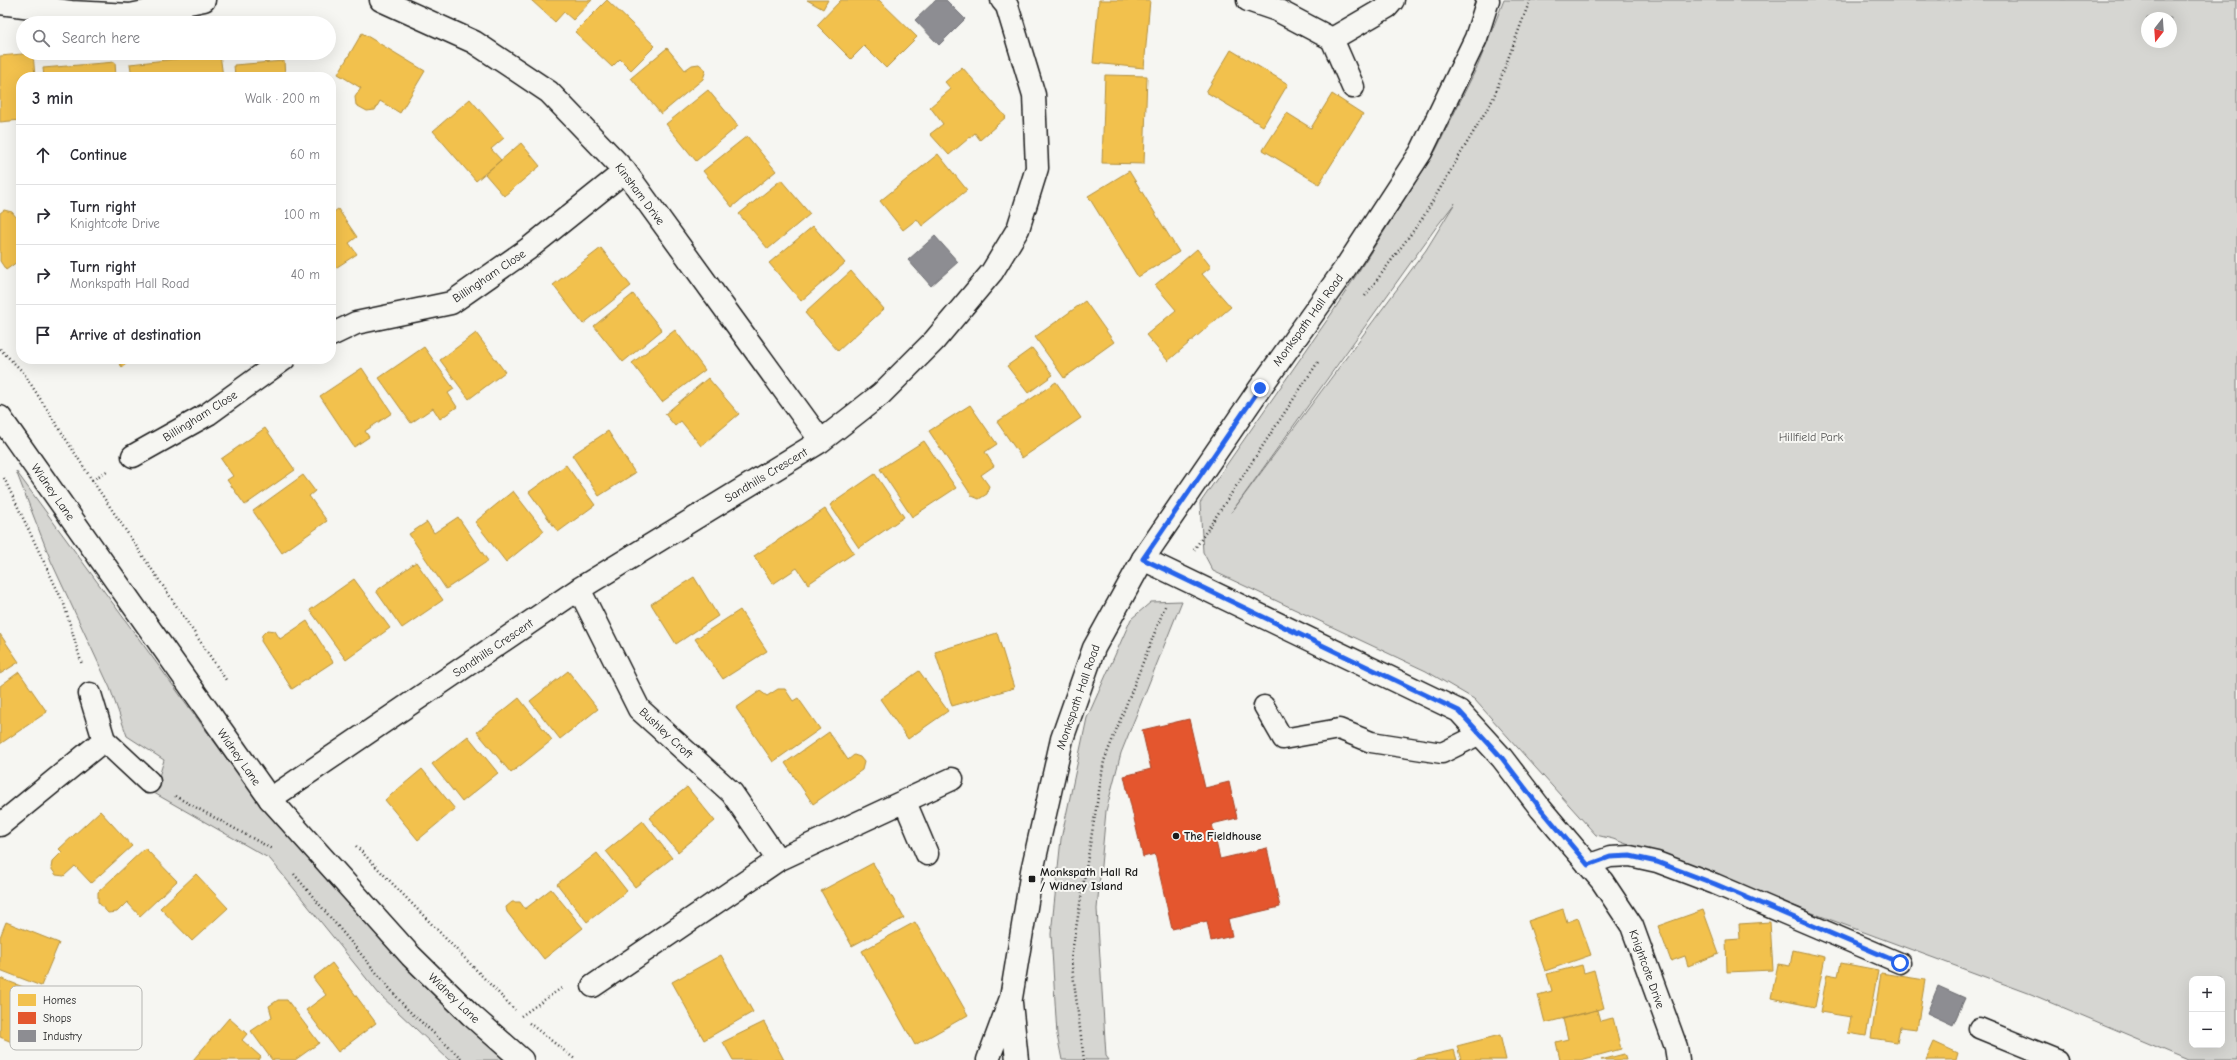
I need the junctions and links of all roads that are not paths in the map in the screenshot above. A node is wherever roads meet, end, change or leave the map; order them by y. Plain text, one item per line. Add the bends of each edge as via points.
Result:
1 (204, 0) edge
2 (381, 0) edge
3 (1248, 0) edge
4 (1393, 0) edge
5 (1488, 0) edge
6 (1009, 2) edge
7 (0, 3) edge
8 (71, 6) edge
9 (1332, 39) junction
10 (1353, 87) dead end
11 (625, 171) junction
12 (336, 333) edge
13 (277, 364) edge
14 (0, 416) edge
15 (820, 441) junction
16 (133, 456) dead end
17 (1143, 559) junction
18 (579, 589) junction
19 (90, 694) road end
20 (1264, 706) dead end
21 (1480, 734) junction
22 (104, 740) junction
23 (952, 779) dead end
24 (150, 782) road end
25 (270, 799) junction
26 (905, 802) junction
27 (0, 825) edge
28 (927, 854) dead end
29 (778, 860) junction
30 (1588, 865) junction
31 (1900, 963) dead end
32 (593, 986) road end
33 (1010, 998) junction
34 (1979, 1028) dead end
35 (522, 1060) edge
36 (988, 1060) edge
37 (1017, 1060) edge
38 (1678, 1060) edge
39 (2057, 1060) edge

1 - 8 street via 130,15
2 - 11 street, Kinsham Drive via 474,42 549,92
3 - 9 street via 1277,10
4 - 9 street via 1387,7
5 - 17 street, Monkspath Hall Road via 1476,38 1421,152 1344,270
6 - 15 street, Sandhills Crescent via 1034,96 1037,168 1018,229 992,272 934,340 881,394
7 - 8 street
9 - 10 street
11 - 12 street, Billingham Close via 528,249 451,303 356,324
11 - 15 street, Kinsham Drive
13 - 16 street, Billingham Close via 208,414
14 - 25 street, Widney Lane
15 - 18 street, Sandhills Crescent
17 - 21 street, Knightcote Drive via 1459,711
17 - 33 street, Monkspath Hall Road via 1094,648 1062,739 1032,870
18 - 25 street, Sandhills Crescent
18 - 29 street, Bushley Croft via 639,709 732,793
19 - 22 street
20 - 21 lane via 1283,739 1338,729 1371,742 1442,753
21 - 30 street, Knightcote Drive
22 - 24 street
22 - 27 street
23 - 26 street
25 - 35 street, Widney Lane via 410,956
26 - 28 street
26 - 29 street
29 - 32 street
30 - 31 lane via 1610,857 1630,856 1657,862
30 - 38 street, Knightcote Drive via 1632,926 1676,1047
33 - 36 street, Monkspath Hall Road
33 - 37 street, Monkspath Hall Road
34 - 39 lane

